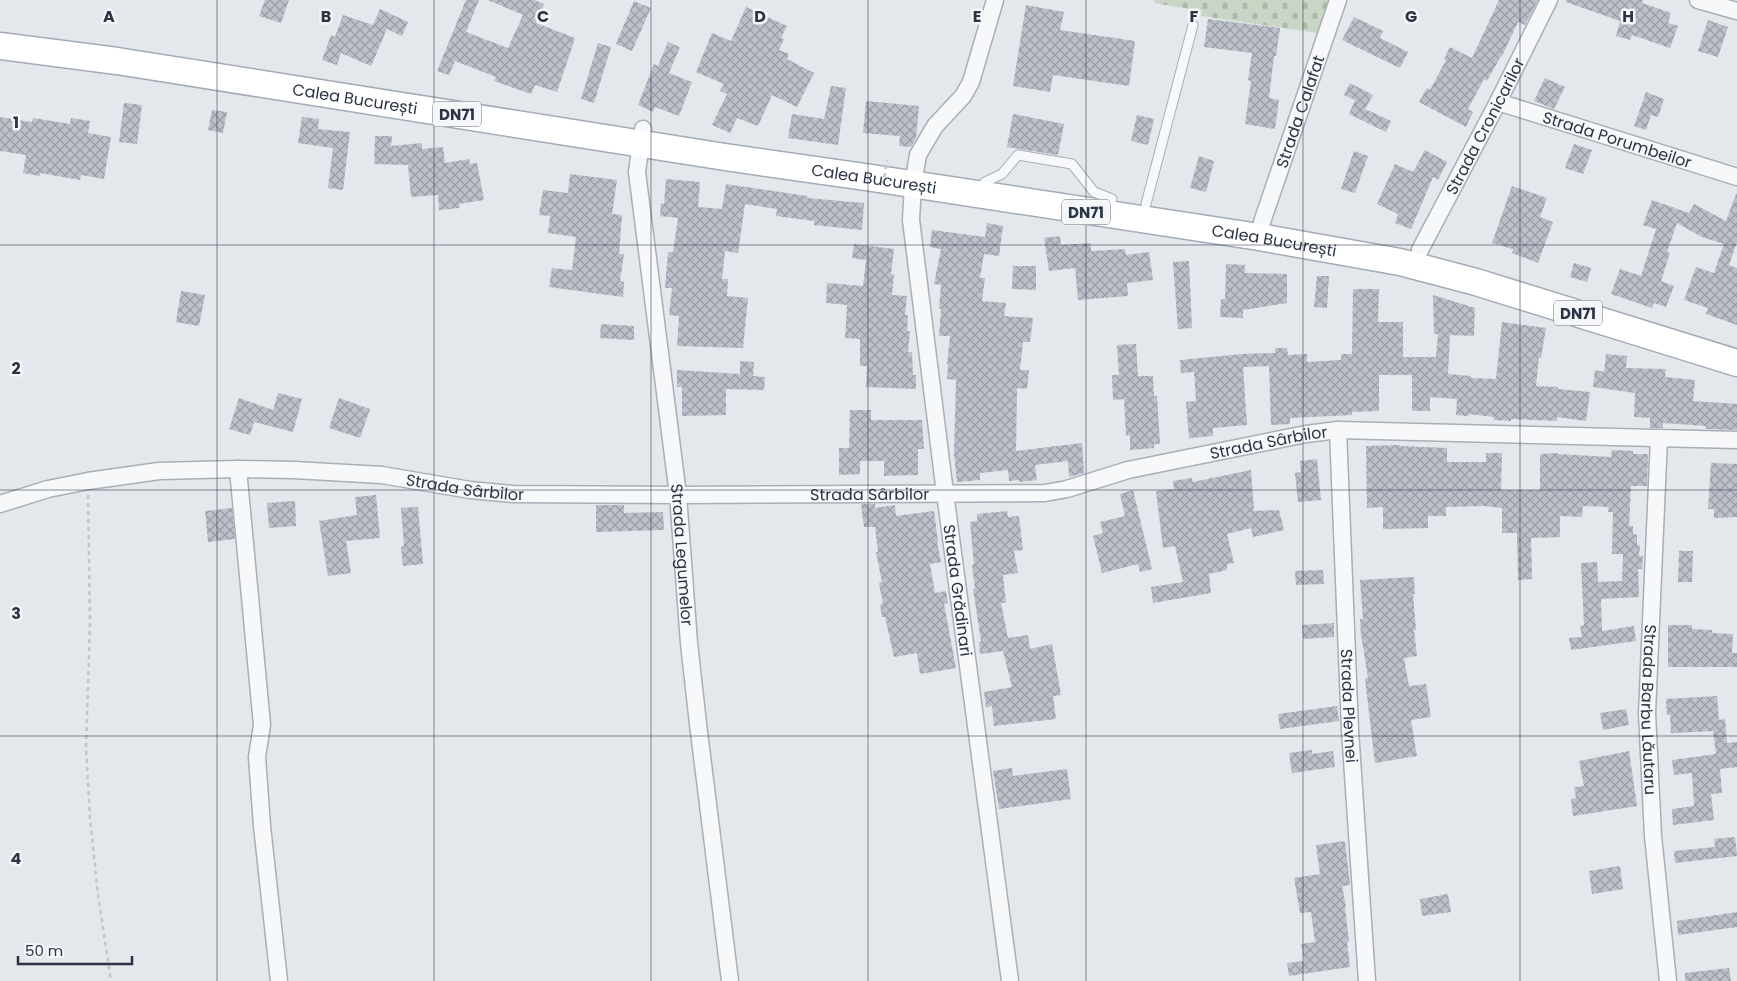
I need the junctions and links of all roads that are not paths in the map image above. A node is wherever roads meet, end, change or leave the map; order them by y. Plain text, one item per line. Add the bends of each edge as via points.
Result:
1 (995, 0) edge
2 (1338, 0) edge
3 (1549, 0) edge
4 (1698, 0) edge
5 (1737, 11) edge
6 (1194, 24) dead end
7 (0, 29) edge
8 (0, 46) edge
9 (1498, 102) junction
10 (642, 136) junction
11 (914, 177) junction
12 (1737, 177) edge
13 (1146, 204) junction
14 (1261, 230) junction
15 (1419, 258) junction
16 (1737, 345) edge
17 (1737, 363) edge
18 (1338, 430) junction
19 (1659, 438) junction
20 (1737, 440) edge
21 (238, 469) junction
22 (945, 493) junction
23 (678, 495) junction
24 (0, 504) edge
25 (280, 981) edge
26 (730, 981) edge
27 (1010, 981) edge
28 (1367, 981) edge
29 (1668, 981) edge

1 - 11 street, Strada Grădinari via 970,82 963,96 930,133 918,155
2 - 14 street, Strada Calafat
3 - 9 street, Strada Cronicarilor
4 - 5 street
6 - 13 lane
7 - 10 main road, Calea București / DN71
8 - 10 main road, Calea București / DN71
9 - 12 street, Strada Porumbeilor
9 - 15 street, Strada Cronicarilor
10 - 11 main road, Calea București / DN71 via 739,145
10 - 23 street, Strada Legumelor via 637,172
11 - 13 main road, Calea București / DN71 via 985,182
11 - 14 main road, Calea București / DN71
11 - 22 street, Strada Grădinari via 911,220
13 - 14 main road, Calea București / DN71
14 - 15 main road, Calea București / DN71
15 - 16 main road, Calea București / DN71 via 1479,265
15 - 17 main road, Calea București / DN71 via 1476,282
18 - 19 street, Strada Sârbilor
18 - 22 street, Strada Sârbilor via 1128,470 1052,492
18 - 28 street, Strada Plevnei via 1350,730
19 - 20 street, Strada Sârbilor
19 - 29 street, Strada Barbu Lăutaru via 1647,713 1653,836
21 - 23 street, Strada Sârbilor via 382,475 513,494
21 - 24 street, Strada Sârbilor via 159,471 48,489
21 - 25 street via 262,725 257,757 262,826
22 - 23 street, Strada Sârbilor
22 - 27 street, Strada Grădinari
23 - 26 street, Strada Legumelor via 697,715

